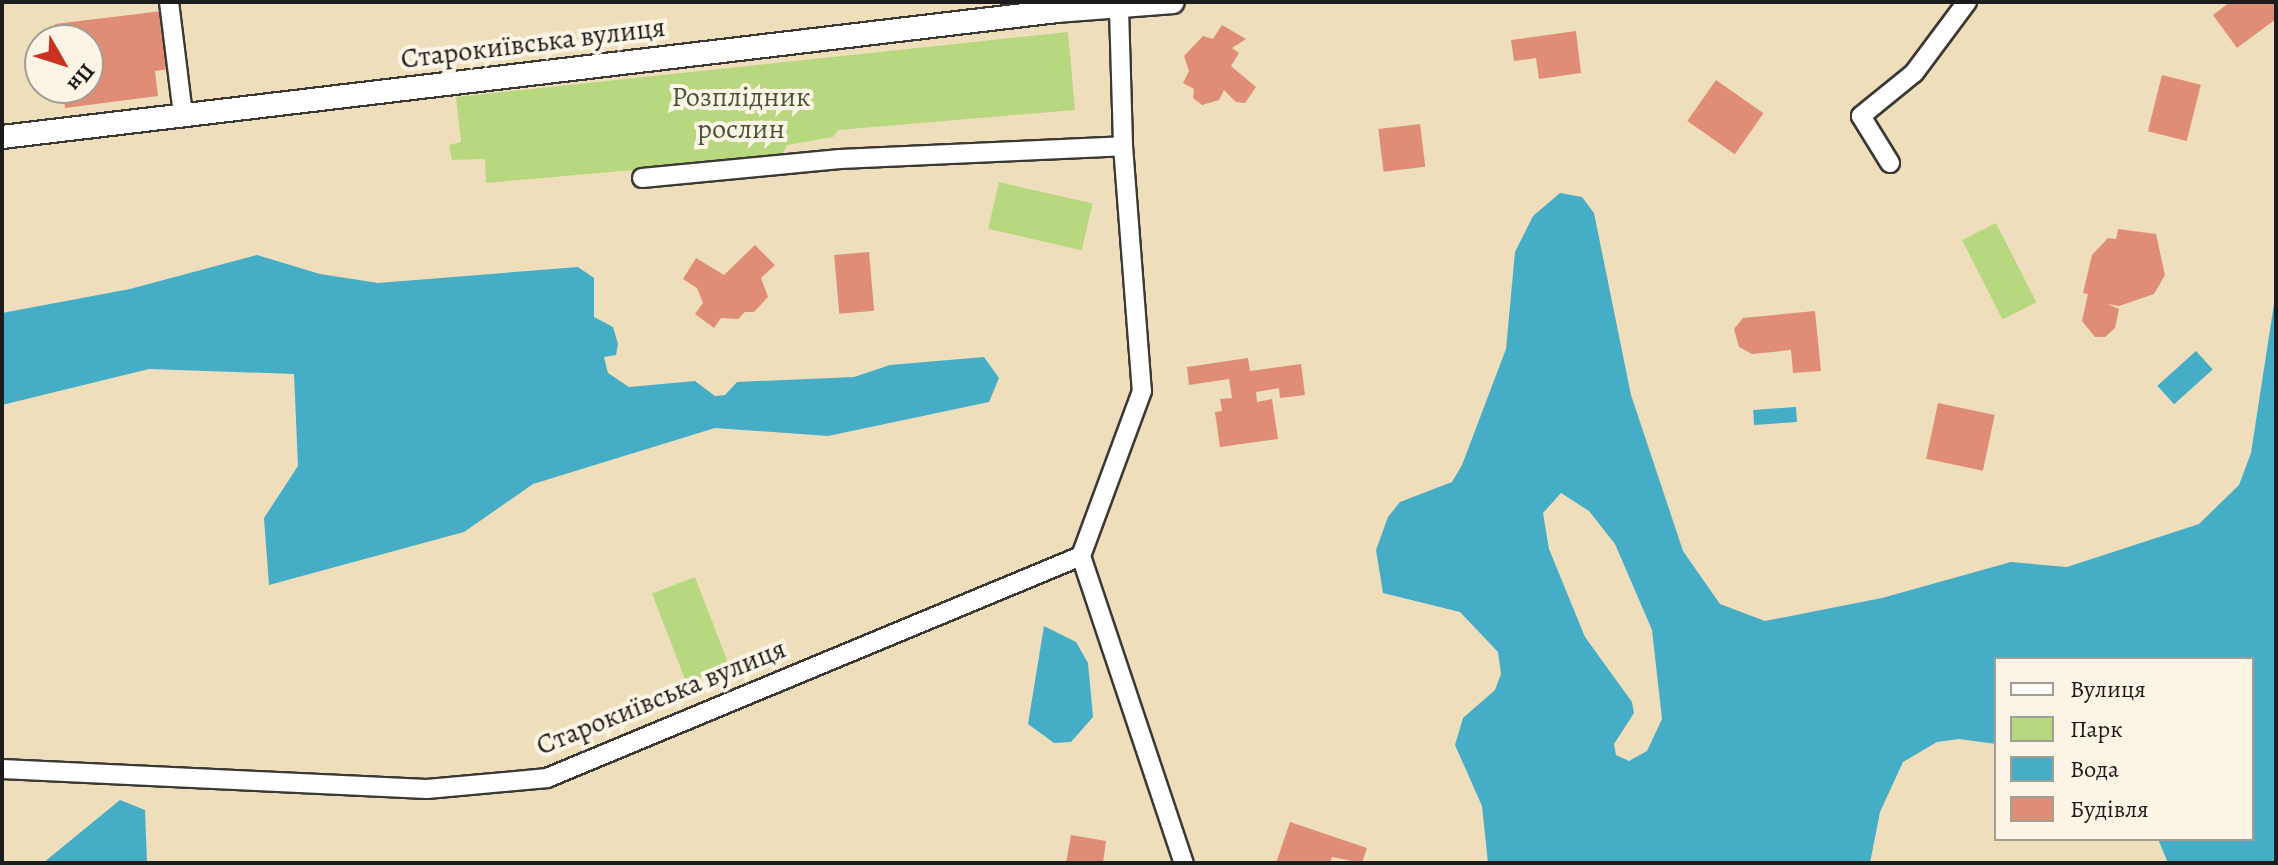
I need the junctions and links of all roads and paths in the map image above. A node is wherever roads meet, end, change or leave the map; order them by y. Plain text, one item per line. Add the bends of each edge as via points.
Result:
1 (169, 2) edge
2 (1173, 2) edge
3 (1967, 2) edge
4 (1119, 9) junction
5 (183, 115) junction
6 (2, 137) edge
7 (1123, 146) junction
8 (1890, 163) dead end
9 (642, 178) dead end
10 (1081, 556) junction
11 (2, 769) edge
12 (1184, 863) edge

1 - 5 street
2 - 4 street, Старокиївська вулиця
3 - 8 street via 1914,73 1861,116
4 - 5 street, Старокиївська вулиця via 1046,12
4 - 7 street
5 - 6 street, Старокиївська вулиця
7 - 9 street via 840,159
7 - 10 street via 1142,391
10 - 11 street, Старокиївська вулиця via 547,778 427,789
10 - 12 street

